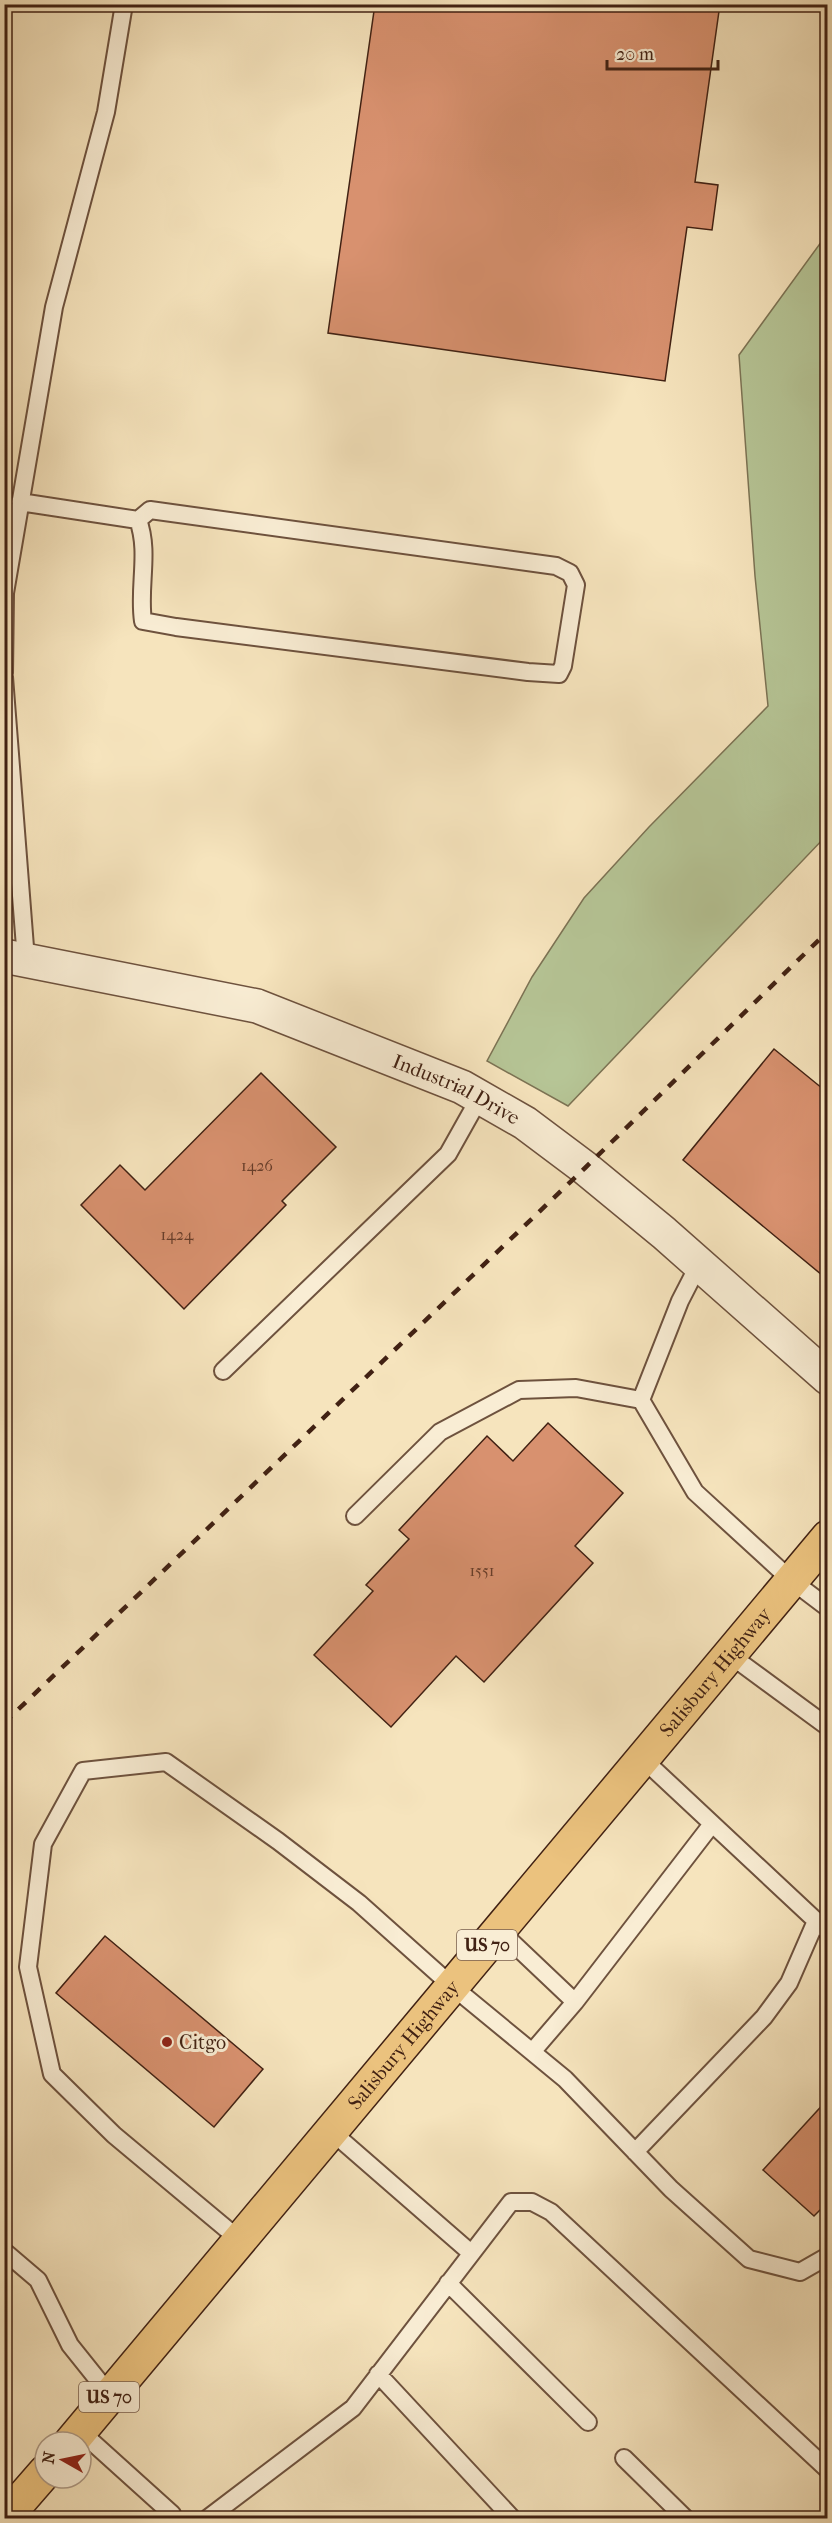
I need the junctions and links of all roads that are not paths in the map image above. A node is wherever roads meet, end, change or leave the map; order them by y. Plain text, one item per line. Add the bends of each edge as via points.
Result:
1 (124, 4) edge
2 (20, 502) junction
3 (138, 520) junction
4 (4, 675) edge
5 (15, 958) edge
6 (480, 1097) junction
7 (699, 1264) junction
8 (223, 1371) dead end
9 (828, 1378) edge
10 (641, 1400) junction
11 (356, 1516) dead end
12 (828, 1537) edge
13 (791, 1580) junction
14 (828, 1608) edge
15 (730, 1655) junction
16 (828, 1727) edge
17 (643, 1759) junction
18 (712, 1824) junction
19 (822, 1927) edge
20 (500, 1931) junction
21 (452, 1986) junction
22 (575, 2002) junction
23 (532, 2052) junction
24 (332, 2132) junction
25 (635, 2152) junction
26 (241, 2241) junction
27 (4, 2251) edge
28 (471, 2253) junction
29 (828, 2256) edge
30 (448, 2283) junction
31 (378, 2374) junction
32 (110, 2395) junction
33 (588, 2422) dead end
34 (81, 2430) edge
35 (93, 2451) edge
36 (624, 2458) dead end
37 (828, 2470) edge
38 (33, 2486) edge
39 (5, 2518) edge
40 (173, 2518) edge
41 (208, 2518) edge
42 (512, 2518) edge
43 (684, 2518) edge

1 - 2 lane via 106,112 54,307
2 - 3 lane
2 - 4 lane via 5,593
3 - 3 lane via 144,537 143,621 528,672 559,674 563,666 576,585 570,573 556,566 150,510
4 - 5 lane
5 - 6 street, Industrial Drive via 257,1006
6 - 7 street, Industrial Drive via 525,1123 585,1168
6 - 8 lane via 448,1154
7 - 9 street, Industrial Drive
7 - 10 lane
10 - 11 lane via 576,1388 519,1390 440,1432
10 - 13 lane via 695,1492
12 - 13 highway, Salisbury Highway / US 70
13 - 14 lane
13 - 15 highway, Salisbury Highway / US 70
15 - 16 lane
15 - 17 highway, Salisbury Highway / US 70
17 - 18 lane
17 - 20 highway, Salisbury Highway / US 70
18 - 19 lane
18 - 22 lane
19 - 25 lane via 764,2017
20 - 21 highway, Salisbury Highway / US 70
20 - 22 lane
21 - 23 lane
21 - 24 highway, Salisbury Highway / US 70
21 - 26 lane via 359,1903 166,1762 83,1771 43,1844 28,1967 52,2073 114,2135
22 - 23 lane
23 - 25 lane via 565,2079
24 - 26 highway, Salisbury Highway / US 70
24 - 28 lane
25 - 29 lane via 748,2259 800,2272
26 - 32 highway, Salisbury Highway / US 70
27 - 32 lane via 38,2280 70,2345
28 - 30 lane
28 - 37 lane via 511,2202 532,2202 550,2212
30 - 31 lane
30 - 33 lane
31 - 41 lane via 352,2408
31 - 42 lane
32 - 34 highway, Salisbury Highway / US 70
35 - 40 lane
36 - 43 lane
38 - 39 highway

